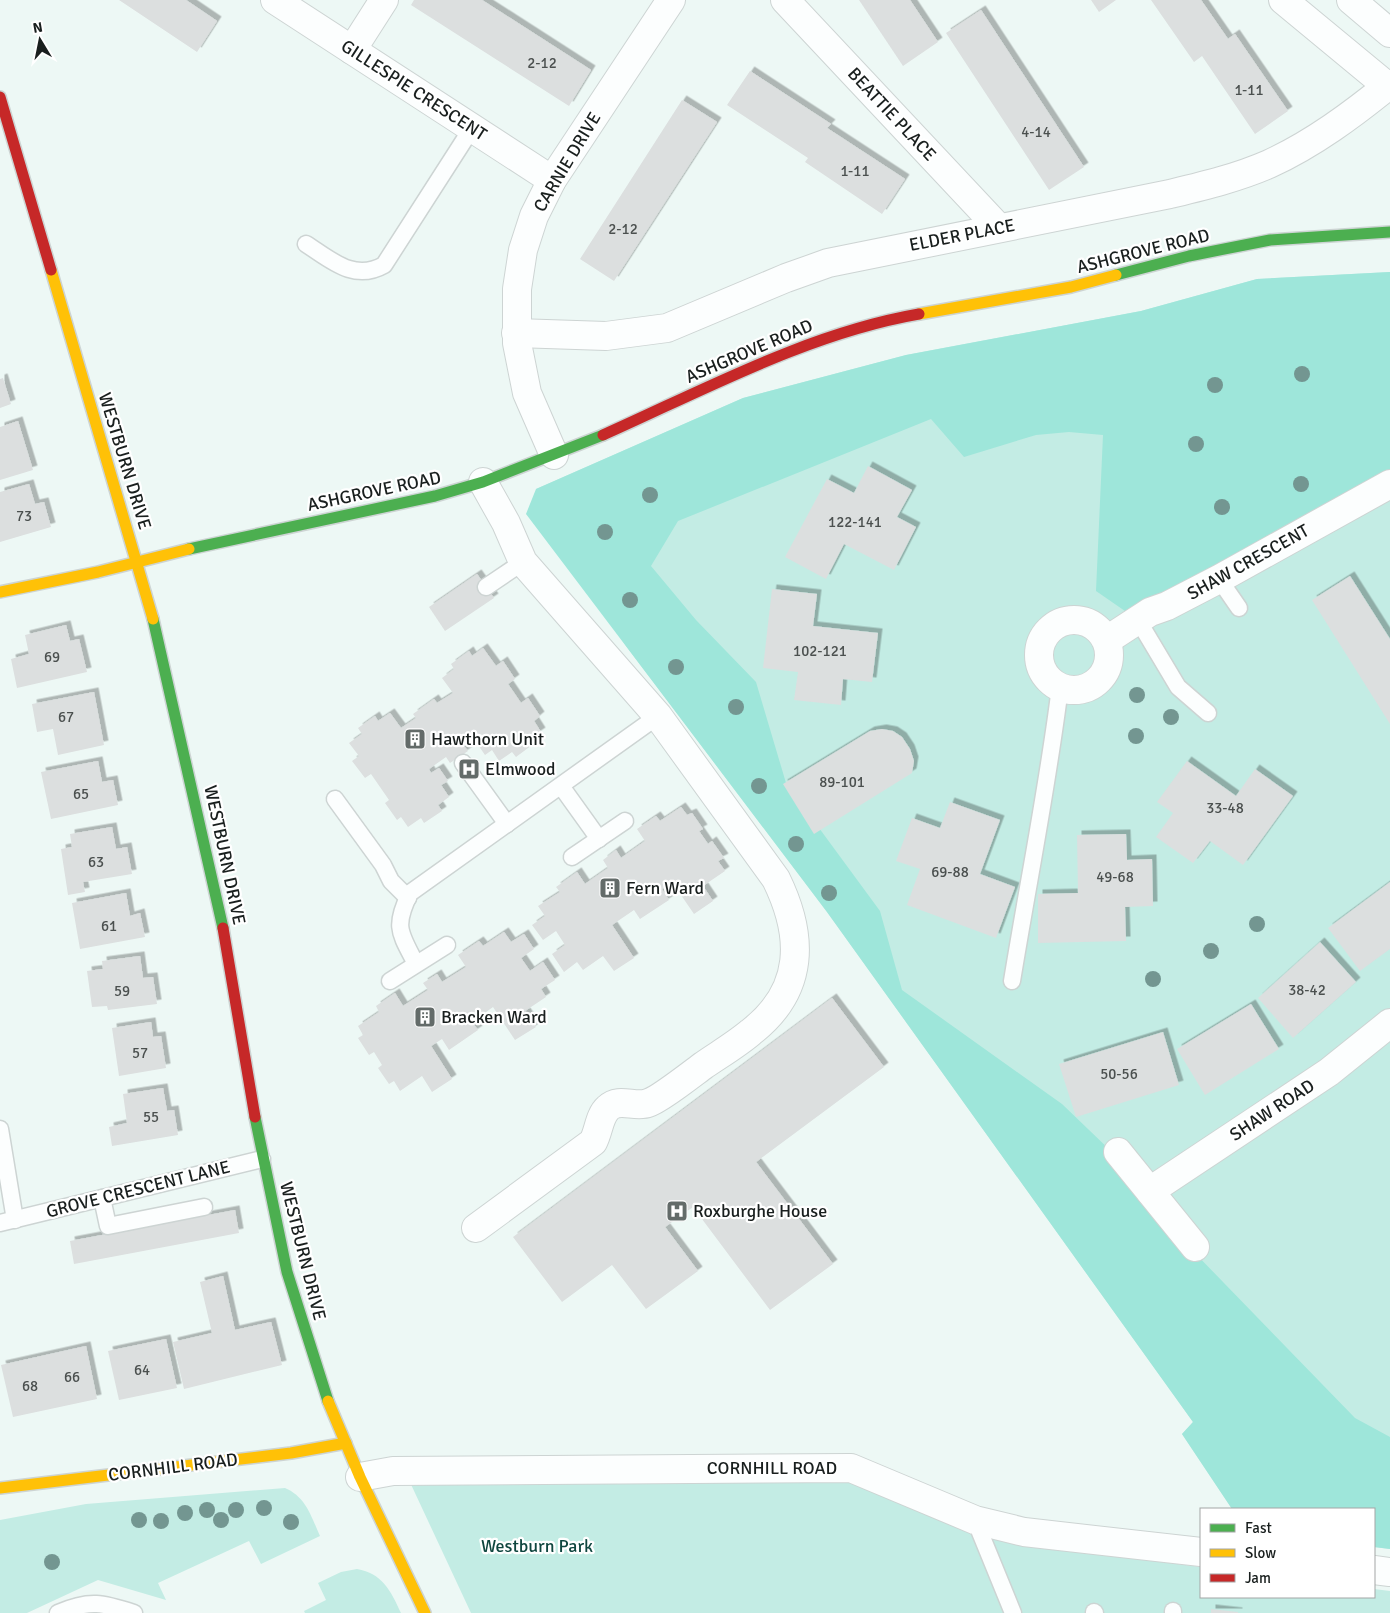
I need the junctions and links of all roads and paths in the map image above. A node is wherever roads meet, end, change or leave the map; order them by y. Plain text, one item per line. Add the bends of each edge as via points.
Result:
1 (275, 0) edge
2 (384, 0) edge
3 (671, 0) edge
4 (785, 0) edge
5 (1283, 0) edge
6 (1351, 0) edge
7 (1390, 33) edge
8 (352, 50) junction
9 (1388, 85) edge
10 (0, 97) edge
11 (472, 128) junction
12 (552, 180) junction
13 (999, 228) junction
14 (1390, 232) edge
15 (306, 244) dead end
16 (516, 333) junction
17 (554, 455) junction
18 (483, 482) junction
19 (1390, 484) edge
20 (523, 562) junction
21 (137, 563) junction
22 (1219, 579) junction
23 (486, 587) dead end
24 (0, 592) edge
25 (1238, 608) dead end
26 (1138, 620) junction
27 (1107, 640) junction
28 (1060, 687) junction
29 (1208, 713) dead end
30 (658, 716) junction
31 (463, 763) dead end
32 (561, 786) junction
33 (335, 798) dead end
34 (626, 821) dead end
35 (507, 824) junction
36 (599, 839) junction
37 (572, 857) dead end
38 (408, 898) junction
39 (447, 945) dead end
40 (416, 964) junction
41 (390, 981) dead end
42 (1012, 981) dead end
43 (1390, 1023) edge
44 (0, 1129) edge
45 (1118, 1152) dead end
46 (262, 1159) junction
47 (1150, 1190) junction
48 (102, 1198) junction
49 (204, 1207) dead end
50 (8, 1221) edge
51 (476, 1228) dead end
52 (1195, 1247) dead end
53 (346, 1443) junction
54 (360, 1477) junction
55 (0, 1488) edge
56 (975, 1520) junction
57 (1200, 1552) edge
58 (1375, 1570) edge
59 (1390, 1572) edge
60 (58, 1613) edge
61 (134, 1613) edge
62 (425, 1613) edge
63 (1014, 1613) edge

1 - 8 street, GILLESPIE CRESCENT
2 - 8 street
3 - 12 street, CARNIE DRIVE
4 - 13 street, BEATTIE PLACE
5 - 9 street
6 - 7 street
8 - 11 street, GILLESPIE CRESCENT
9 - 13 street, ELDER PLACE via 1317,138 1249,172 1170,194
10 - 21 street, WESTBURN DRIVE
11 - 12 street, GILLESPIE CRESCENT
11 - 15 lane via 384,265 372,271 356,272
12 - 16 street, CARNIE DRIVE via 534,216 523,250 517,289
13 - 16 street, ELDER PLACE via 828,263 660,329 606,336
14 - 17 street, ASHGROVE ROAD via 1270,240 1189,256 1071,286 883,320 806,345
16 - 17 street, CARNIE DRIVE via 527,394
17 - 18 street, ASHGROVE ROAD
18 - 20 street
18 - 21 street, ASHGROVE ROAD via 435,496
19 - 22 street, SHAW CRESCENT
20 - 23 lane
20 - 30 street
21 - 24 street, ASHGROVE ROAD
21 - 46 street, WESTBURN DRIVE via 158,637 218,898
22 - 25 lane
22 - 26 street, SHAW CRESCENT
26 - 27 street, SHAW CRESCENT
26 - 29 lane via 1178,687
27 - 28 street via 1110,654 1100,680 1074,690
27 - 28 street via 1100,630 1080,620 1069,620 1048,631 1042,640 1039,658 1046,676
28 - 42 lane
30 - 32 lane
30 - 51 street via 776,879 794,925 793,971 788,987 752,1032 648,1103 623,1102 609,1106 602,1115 593,1142
31 - 35 lane
32 - 35 lane
32 - 36 lane
33 - 38 lane via 391,881
34 - 36 lane
35 - 38 lane via 410,893
36 - 37 lane
38 - 40 lane via 400,915 400,932
39 - 40 lane
40 - 41 lane
43 - 47 street, SHAW ROAD via 1330,1072
44 - 50 lane, GROVE CRESCENT LANE
45 - 47 street
46 - 48 lane, GROVE CRESCENT LANE
46 - 53 street, WESTBURN DRIVE via 287,1272 317,1370
47 - 52 street
48 - 49 lane via 108,1226
48 - 50 lane, GROVE CRESCENT LANE
53 - 54 street, WESTBURN DRIVE
53 - 55 street, CORNHILL ROAD via 291,1453
54 - 56 street, CORNHILL ROAD via 393,1470 851,1468
54 - 62 street, WESTBURN DRIVE
56 - 57 street, CORNHILL ROAD via 1024,1532
56 - 63 lane
58 - 59 street
60 - 61 lane via 99,1602

